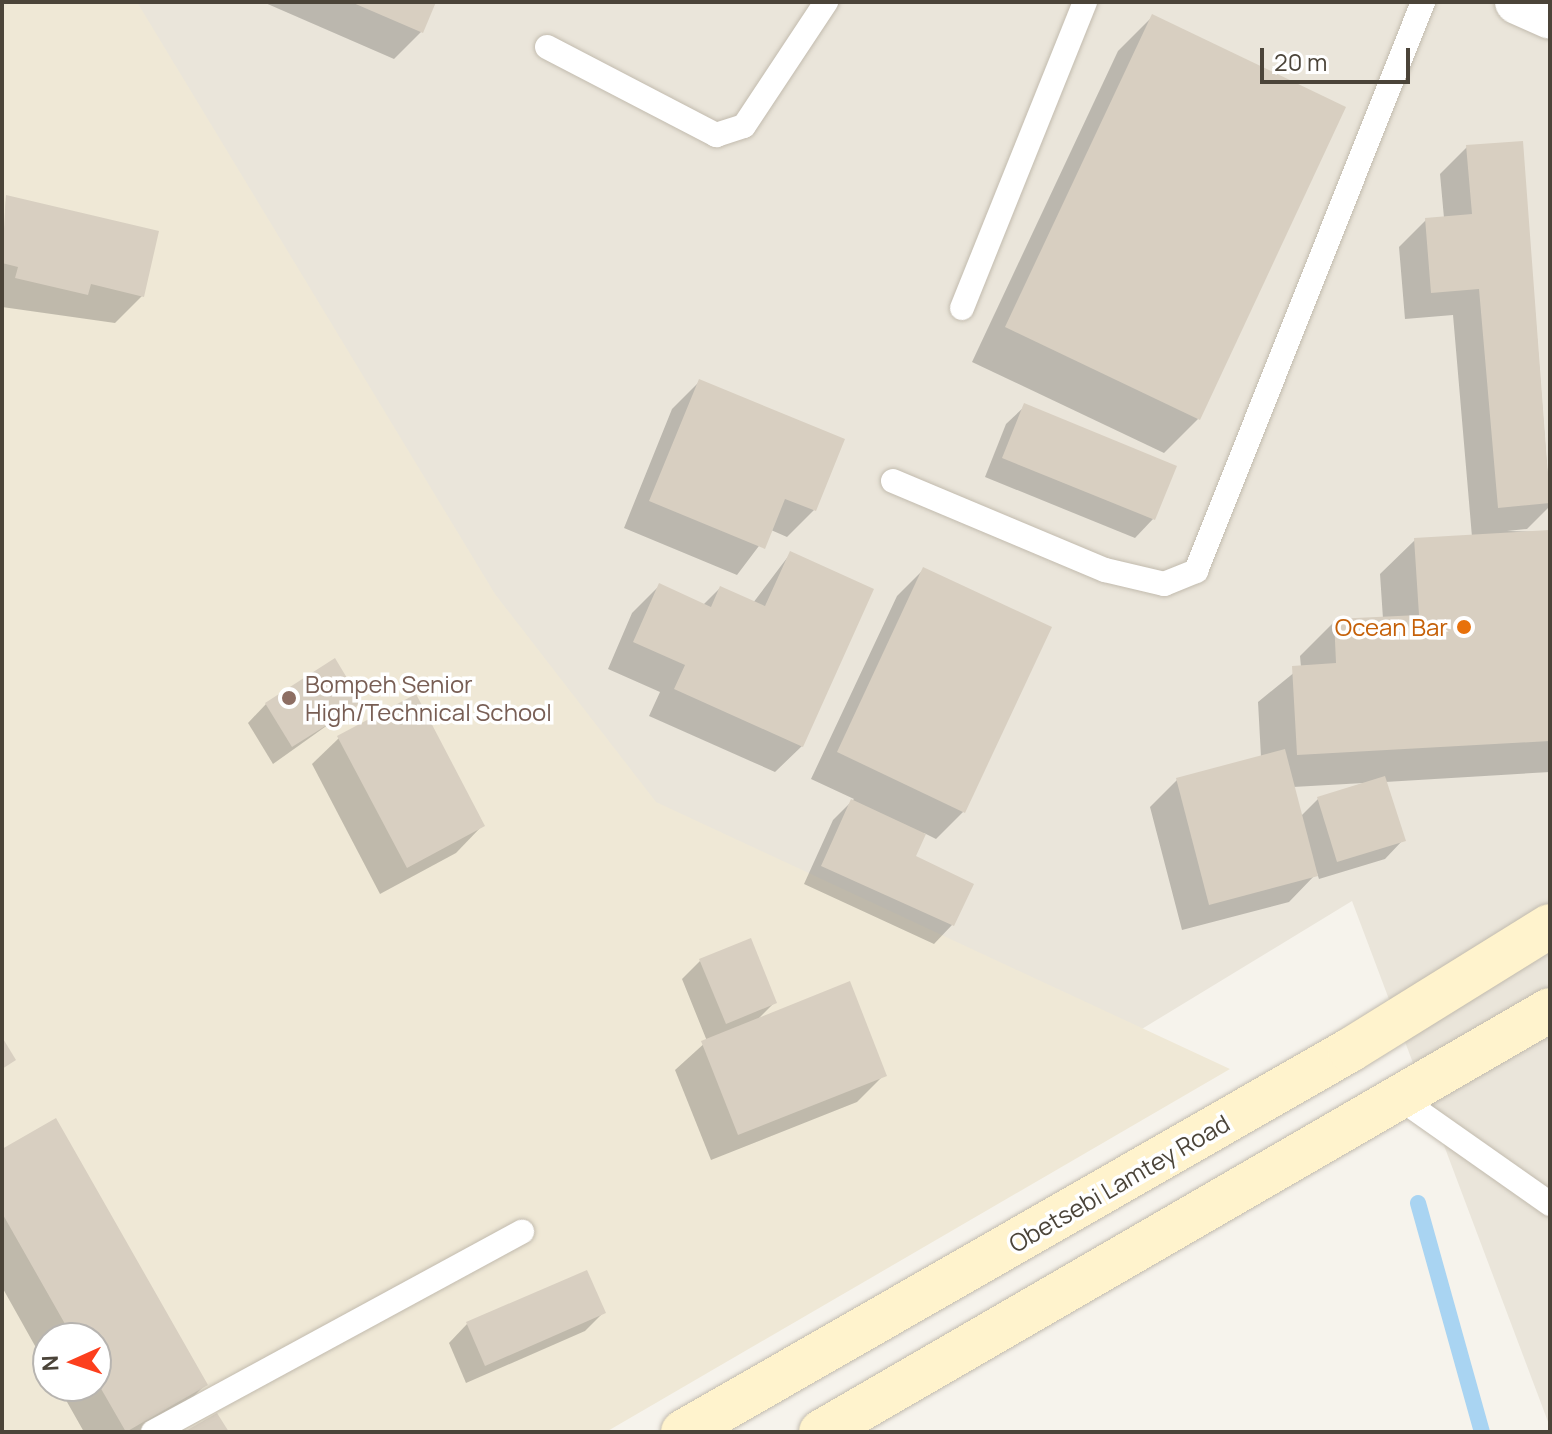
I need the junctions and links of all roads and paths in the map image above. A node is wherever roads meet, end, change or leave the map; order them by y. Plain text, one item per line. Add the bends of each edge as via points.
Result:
1 (826, 2) edge
2 (1085, 2) edge
3 (1423, 2) edge
4 (1517, 2) edge
5 (1550, 17) edge
6 (547, 47) dead end
7 (962, 308) dead end
8 (893, 481) dead end
9 (1550, 926) edge
10 (1550, 1010) edge
11 (1398, 1097) junction
12 (1550, 1204) edge
13 (522, 1232) dead end
14 (870, 1420) edge
15 (153, 1432) edge
16 (683, 1432) edge
17 (821, 1432) edge

1 - 6 lane via 744,126 716,135
2 - 7 lane
3 - 8 lane via 1196,571 1164,584 1105,570
4 - 5 street
9 - 16 main road, Obetsebi Lamtey Road via 1350,1050
10 - 11 main road
11 - 12 lane
11 - 14 main road
13 - 15 lane
14 - 17 main road

